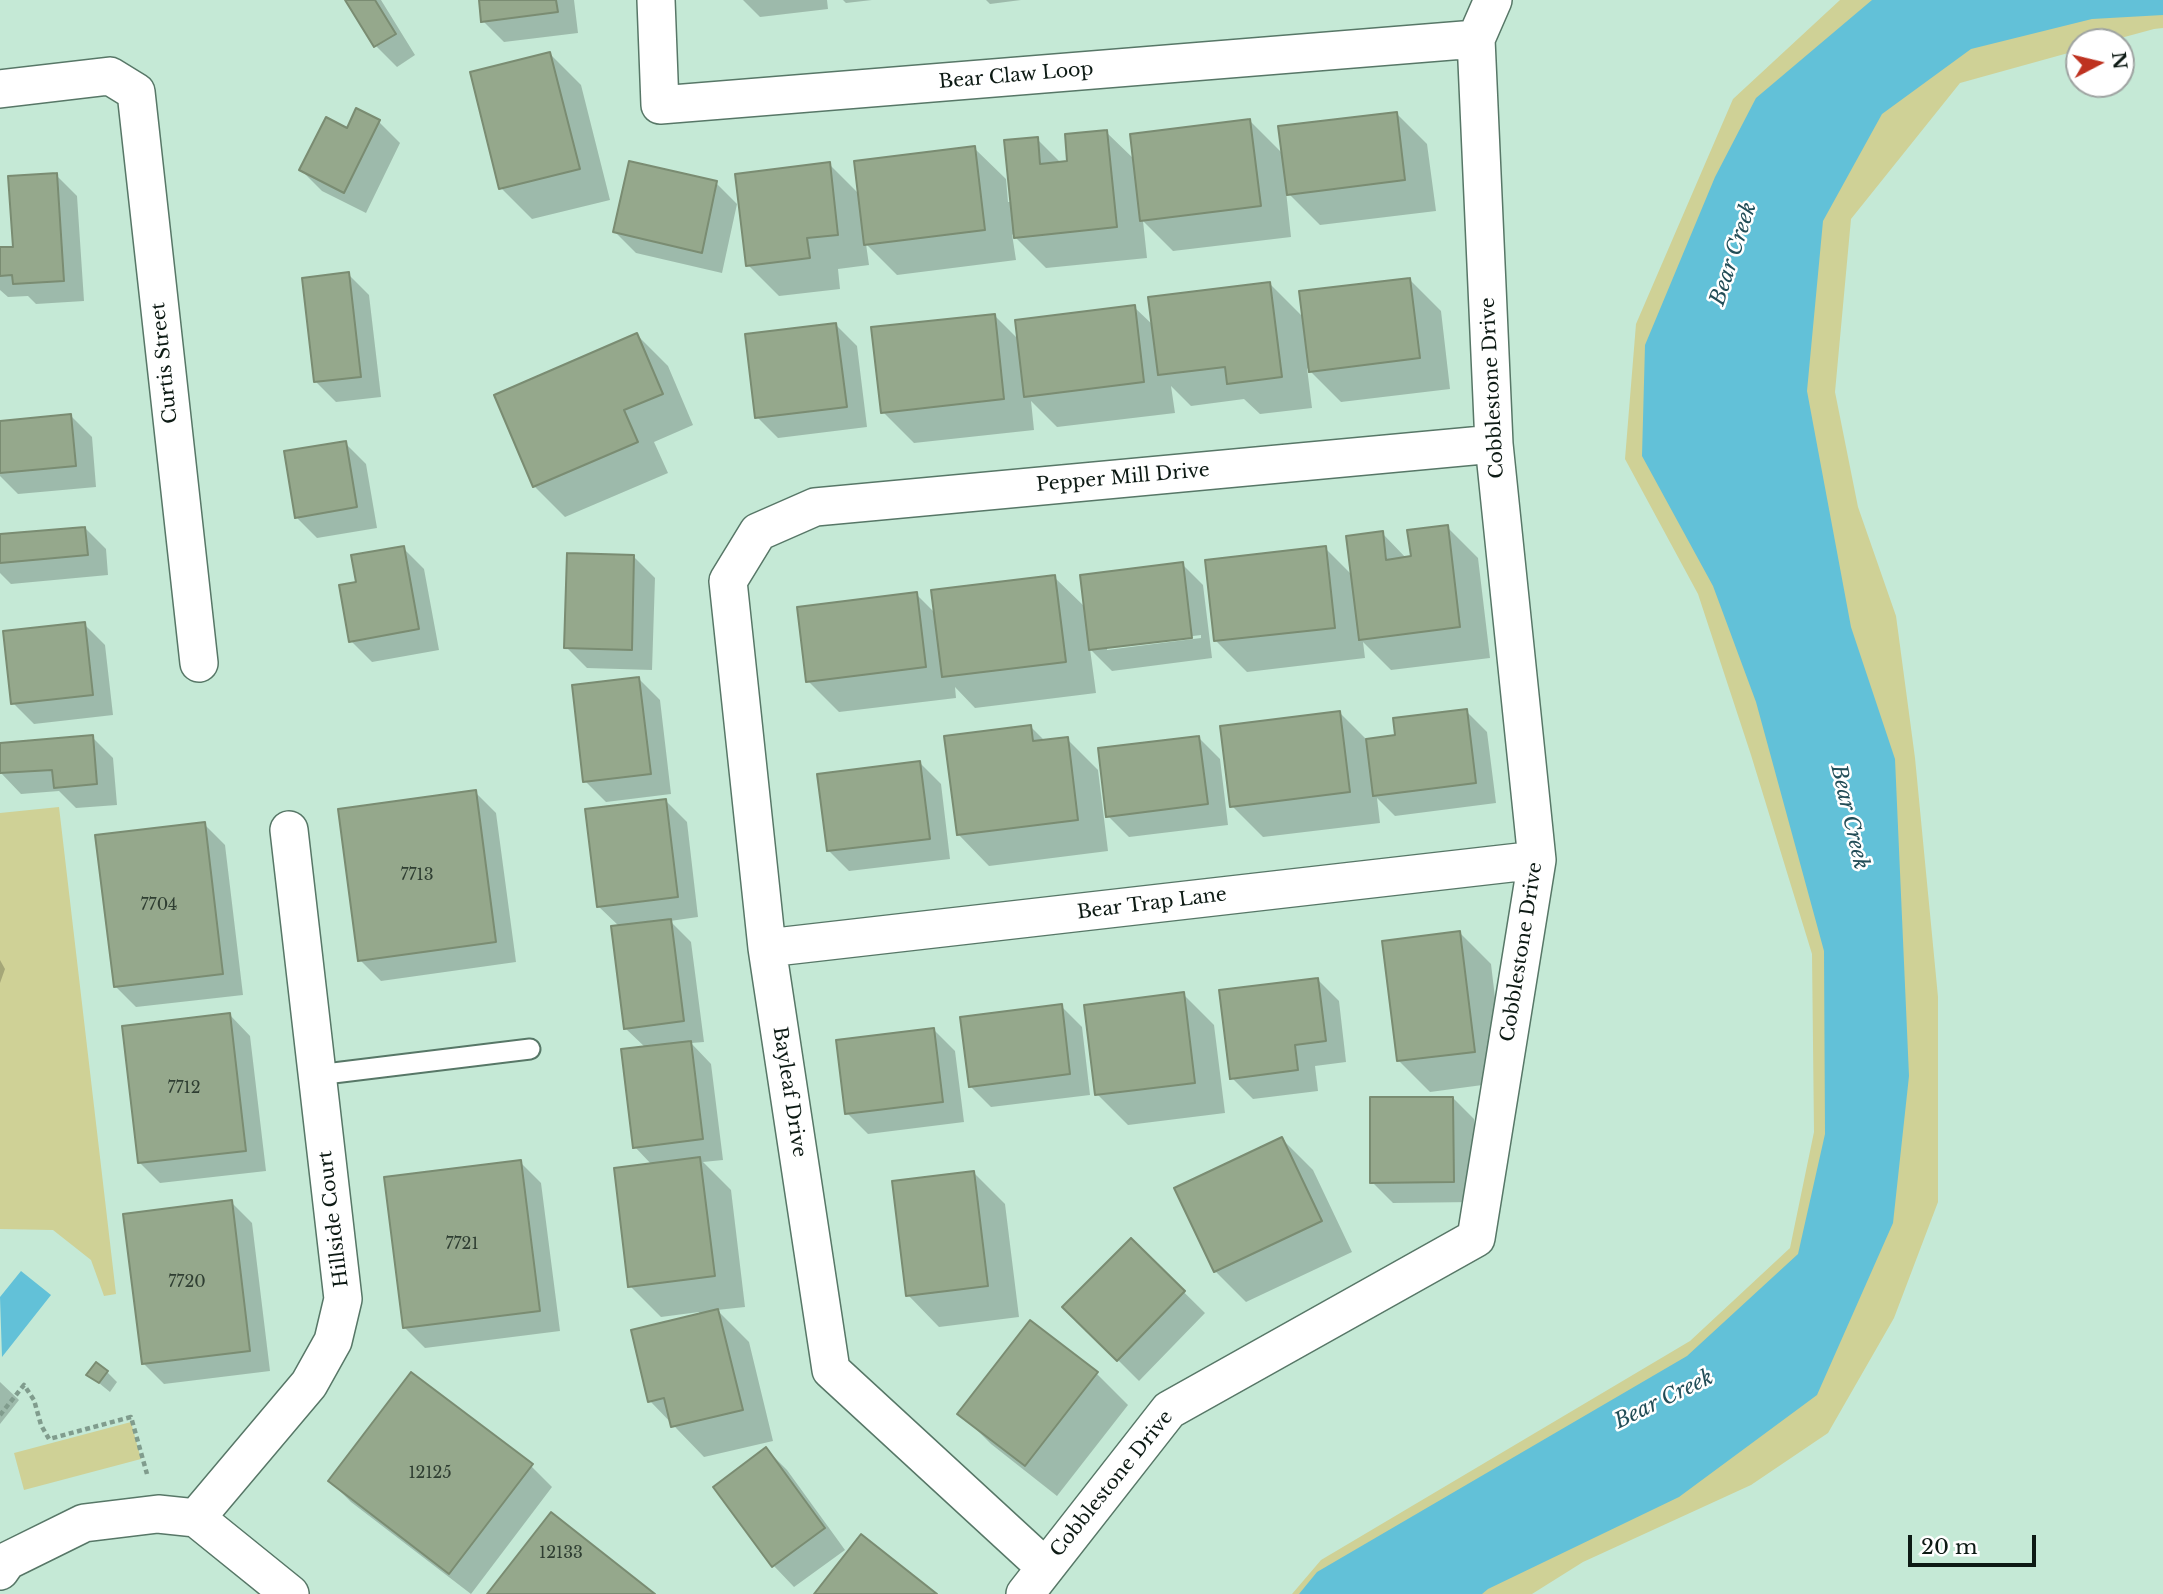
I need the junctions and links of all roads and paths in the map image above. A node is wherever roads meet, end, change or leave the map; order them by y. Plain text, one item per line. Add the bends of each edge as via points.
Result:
1 (656, 0) edge
2 (1493, 0) edge
3 (1476, 39) junction
4 (0, 89) edge
5 (1494, 444) junction
6 (758, 532) joint
7 (199, 663) dead end
8 (289, 830) dead end
9 (1537, 860) junction
10 (767, 948) junction
11 (530, 1049) dead end
12 (317, 1075) junction
13 (0, 1415) edge
14 (159, 1514) junction
15 (196, 1518) junction
16 (2, 1562) edge
17 (1035, 1581) edge
18 (290, 1594) edge

1 - 3 street, Bear Claw Loop via 660,105
2 - 3 street, Cobblestone Drive
3 - 5 street, Cobblestone Drive
4 - 7 street, Curtis Street via 110,76 136,92
5 - 6 street, Pepper Mill Drive via 815,507
5 - 9 street, Cobblestone Drive
6 - 10 street, Bayleaf Drive via 728,581
8 - 12 street, Hillside Court
9 - 10 street, Bear Trap Lane
9 - 17 street, Cobblestone Drive via 1476,1238 1169,1410
10 - 17 street, Bayleaf Drive via 831,1370
11 - 12 lane
12 - 15 street, Hillside Court via 343,1299 333,1341 309,1384
13 - 14 path via 24,1385 49,1439 131,1417
14 - 15 street
14 - 16 street via 84,1523
15 - 18 street

